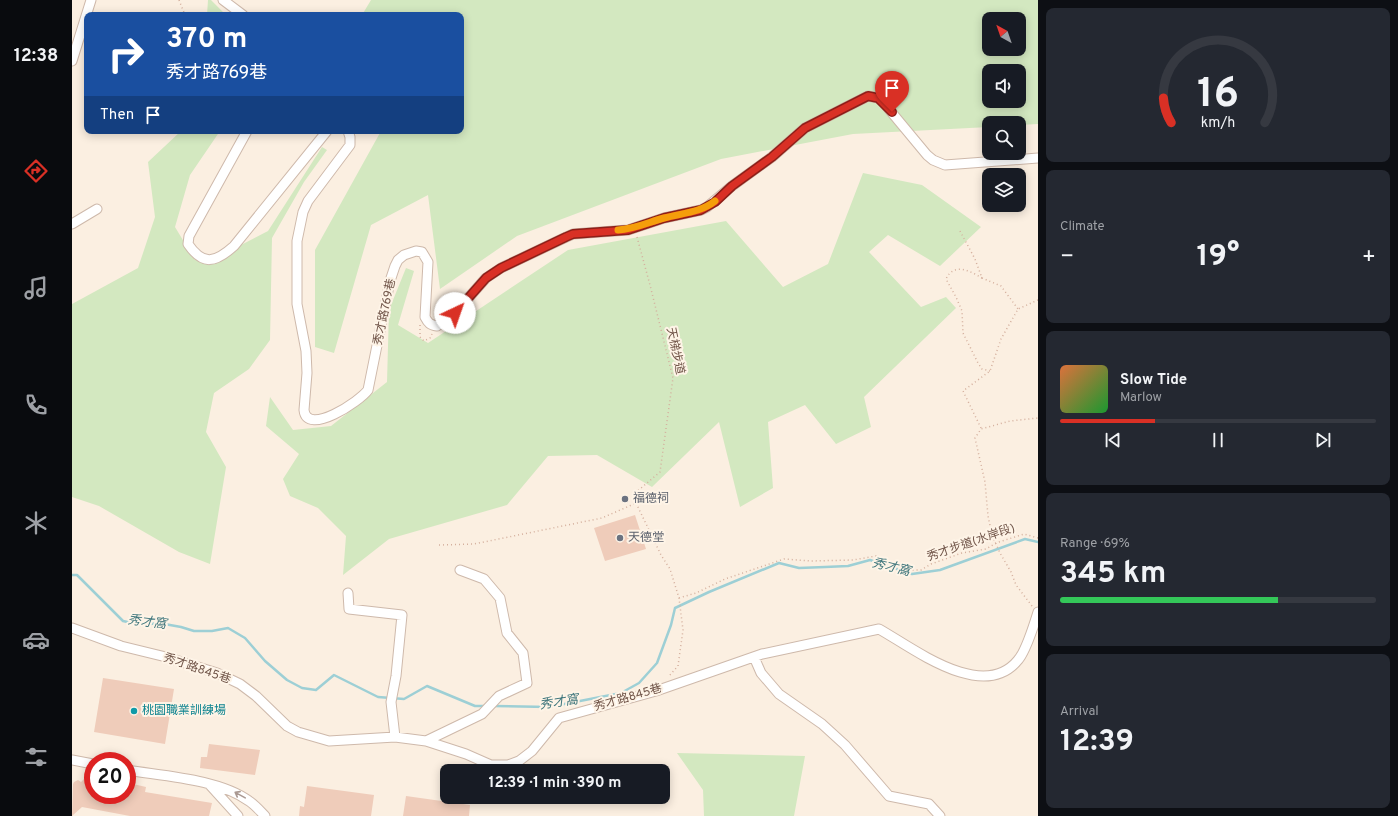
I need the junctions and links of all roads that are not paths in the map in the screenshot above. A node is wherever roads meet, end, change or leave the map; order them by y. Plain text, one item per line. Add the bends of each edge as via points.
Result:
1 (91, 0) edge
2 (223, 0) edge
3 (87, 12) edge
4 (239, 12) edge
5 (84, 22) edge
6 (72, 61) edge
7 (245, 134) edge
8 (325, 134) edge
9 (349, 134) edge
10 (1038, 158) edge
11 (98, 209) dead end
12 (72, 224) edge
13 (460, 570) dead end
14 (348, 593) dead end
15 (1038, 613) edge
16 (72, 628) edge
17 (754, 657) junction
18 (395, 737) junction
19 (426, 741) junction
20 (72, 760) edge
21 (84, 762) edge
22 (136, 772) edge
23 (209, 784) junction
24 (238, 816) edge
25 (265, 816) edge
26 (940, 816) edge

1 - 3 street
2 - 4 street
5 - 6 street
7 - 8 street via 189,236 188,244 201,258 215,259 234,246
9 - 10 street, 秀才路769巷 via 350,145 308,201 297,241 297,304 306,352 307,373 304,410 307,418 311,420 327,417 359,400 368,390 390,281 398,260 404,255 416,251 422,252 426,257 428,262 425,317 430,324 437,326 455,313 486,278 501,268 573,234 628,230 707,207 805,128 868,96 883,102 927,154 941,164
11 - 12 street
13 - 19 street via 484,579 500,598 507,633 523,653 527,683 499,696 482,714
14 - 18 street via 349,609 402,615 391,702
15 - 17 street, 秀才路845巷 via 1019,660 1007,670 993,676 973,676 959,672 916,652 879,629
16 - 18 street, 秀才路845巷 via 121,646 217,673 240,684 287,726 298,732 329,741
17 - 19 street, 秀才路845巷 via 656,691 559,718 532,751 508,765 491,765
17 - 26 street via 761,673 779,694 822,724 846,746 889,796 928,804
18 - 19 street, 秀才路845巷
20 - 21 street
22 - 23 street
23 - 24 street
25 -> 23 street via 250,801 230,790

